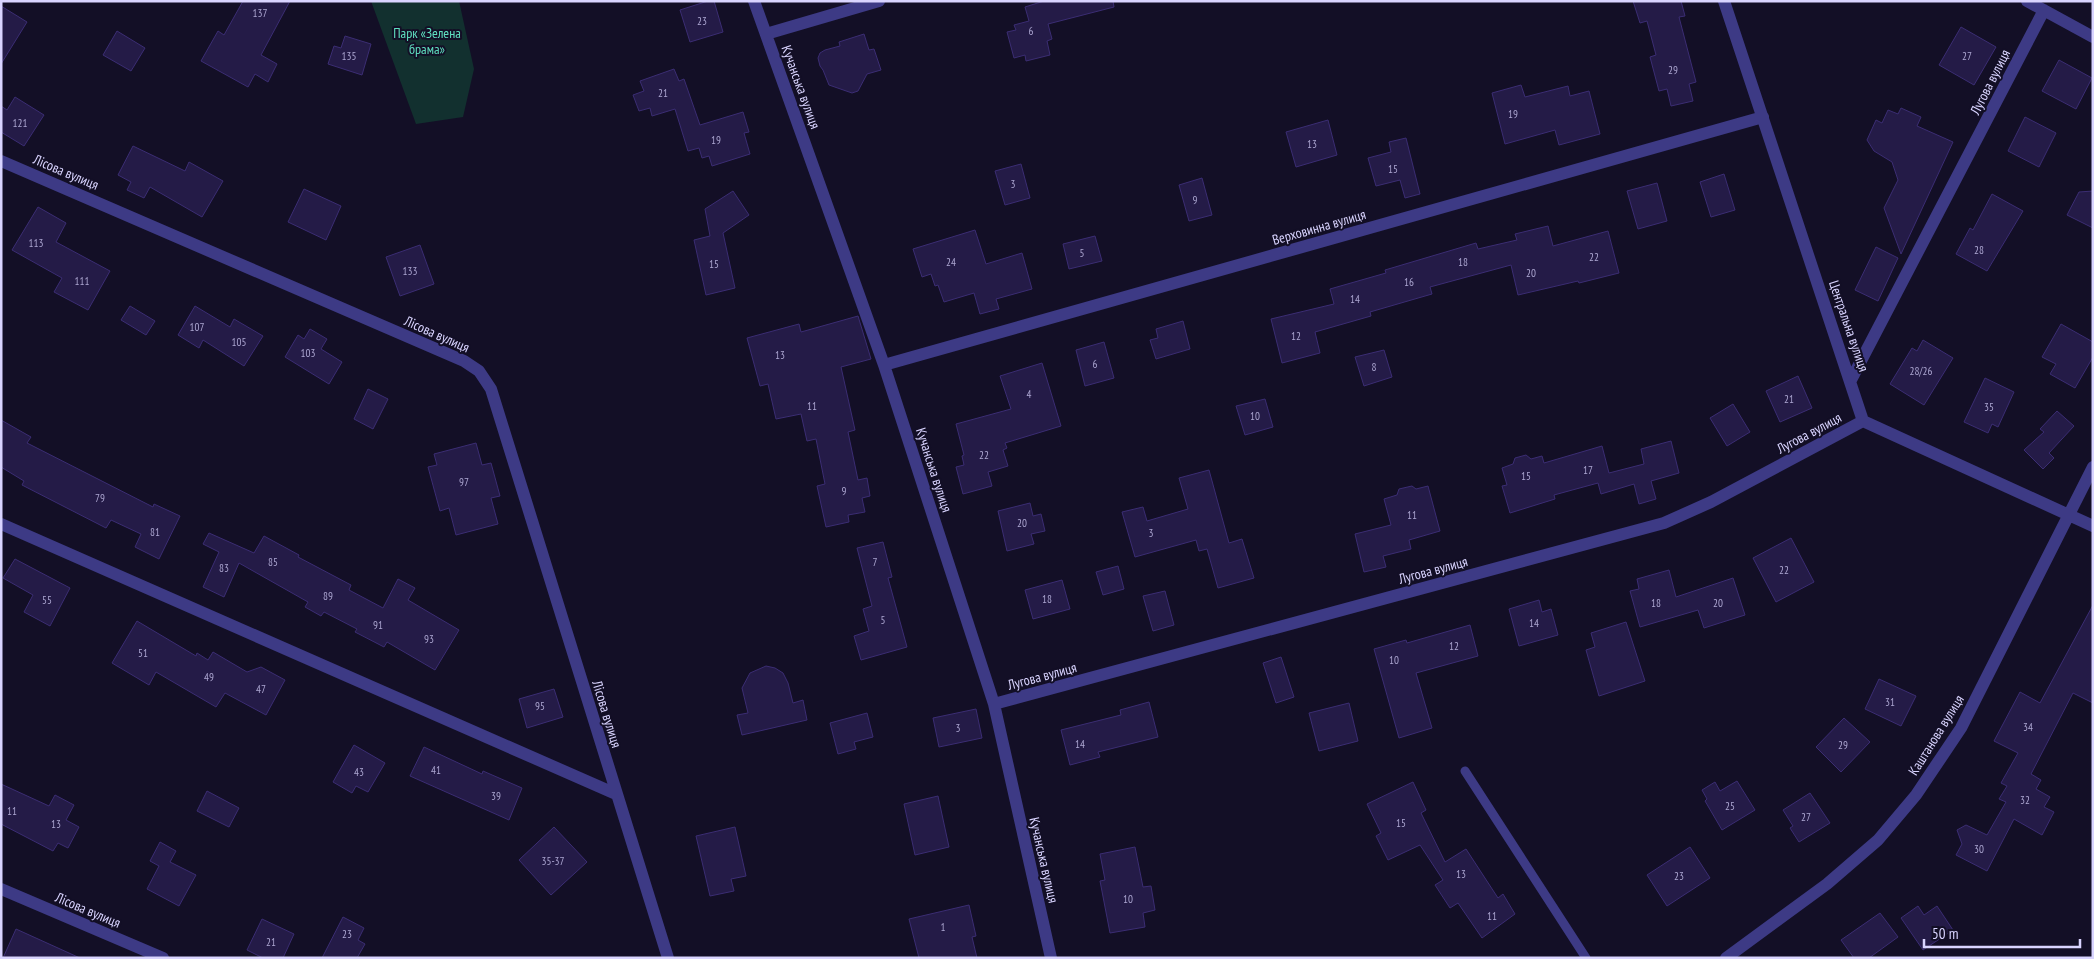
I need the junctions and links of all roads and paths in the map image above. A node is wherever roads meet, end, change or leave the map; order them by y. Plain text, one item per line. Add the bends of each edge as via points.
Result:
1 (754, 1) edge
2 (879, 1) edge
3 (1724, 1) edge
4 (2027, 1) edge
5 (2044, 10) junction
6 (766, 34) junction
7 (2093, 37) edge
8 (1763, 117) junction
9 (1, 161) edge
10 (884, 365) junction
11 (1851, 380) junction
12 (1863, 421) junction
13 (2093, 466) edge
14 (2069, 515) junction
15 (1, 524) edge
16 (2093, 526) edge
17 (994, 704) junction
18 (1465, 771) dead end
19 (616, 794) junction
20 (1, 889) edge
21 (163, 958) edge
22 (668, 958) edge
23 (1051, 958) edge
24 (1586, 958) edge
25 (1726, 958) edge

1 - 6 street, Кучанська вулиця
2 - 6 street
3 - 8 street, Центральна вулиця
4 - 5 street
5 - 7 street
5 - 11 street, Лугова вулиця
6 - 10 street, Кучанська вулиця
8 - 10 street, Верховинна вулиця
8 - 11 street, Центральна вулиця
9 - 19 street, Лісова вулиця via 464,361 478,371 491,389
10 - 17 street, Кучанська вулиця
11 - 12 street, Центральна вулиця
12 - 14 street
12 - 17 street, Лугова вулиця via 1711,502 1664,523
13 - 14 street, Каштанова вулиця
14 - 16 street
14 - 25 street, Каштанова вулиця via 1961,728 1916,795 1878,840 1842,872
15 - 19 street
17 - 23 street, Кучанська вулиця
18 - 24 lane
19 - 22 street, Лісова вулиця
20 - 21 street, Лісова вулиця

